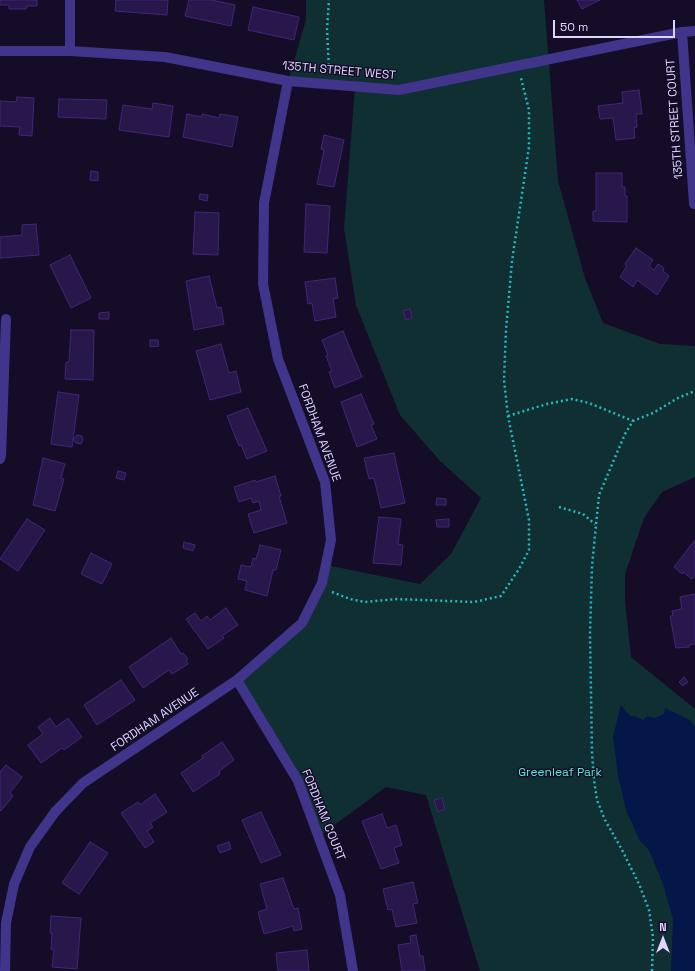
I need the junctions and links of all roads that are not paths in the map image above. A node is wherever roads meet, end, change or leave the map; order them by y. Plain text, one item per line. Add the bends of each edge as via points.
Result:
1 (70, 0) edge
2 (695, 31) edge
3 (682, 32) junction
4 (0, 51) edge
5 (70, 51) junction
6 (288, 81) junction
7 (694, 204) dead end
8 (6, 319) dead end
9 (0, 459) edge
10 (237, 680) junction
11 (5, 971) edge
12 (353, 971) edge

1 - 5 street
2 - 3 street, 135TH STREET WEST
3 - 6 street, 135TH STREET WEST via 399,90
3 - 7 street, 135TH STREET COURT
4 - 5 street, 135TH STREET WEST
5 - 6 street, 135TH STREET WEST via 166,56
6 - 10 street, FORDHAM AVENUE via 264,203 263,284 278,359 325,482 331,540 320,587 302,623
8 - 9 street
10 - 11 street, FORDHAM AVENUE via 83,783 54,812 30,847 14,884 6,923
10 - 12 street, FORDHAM COURT via 298,782 340,895

